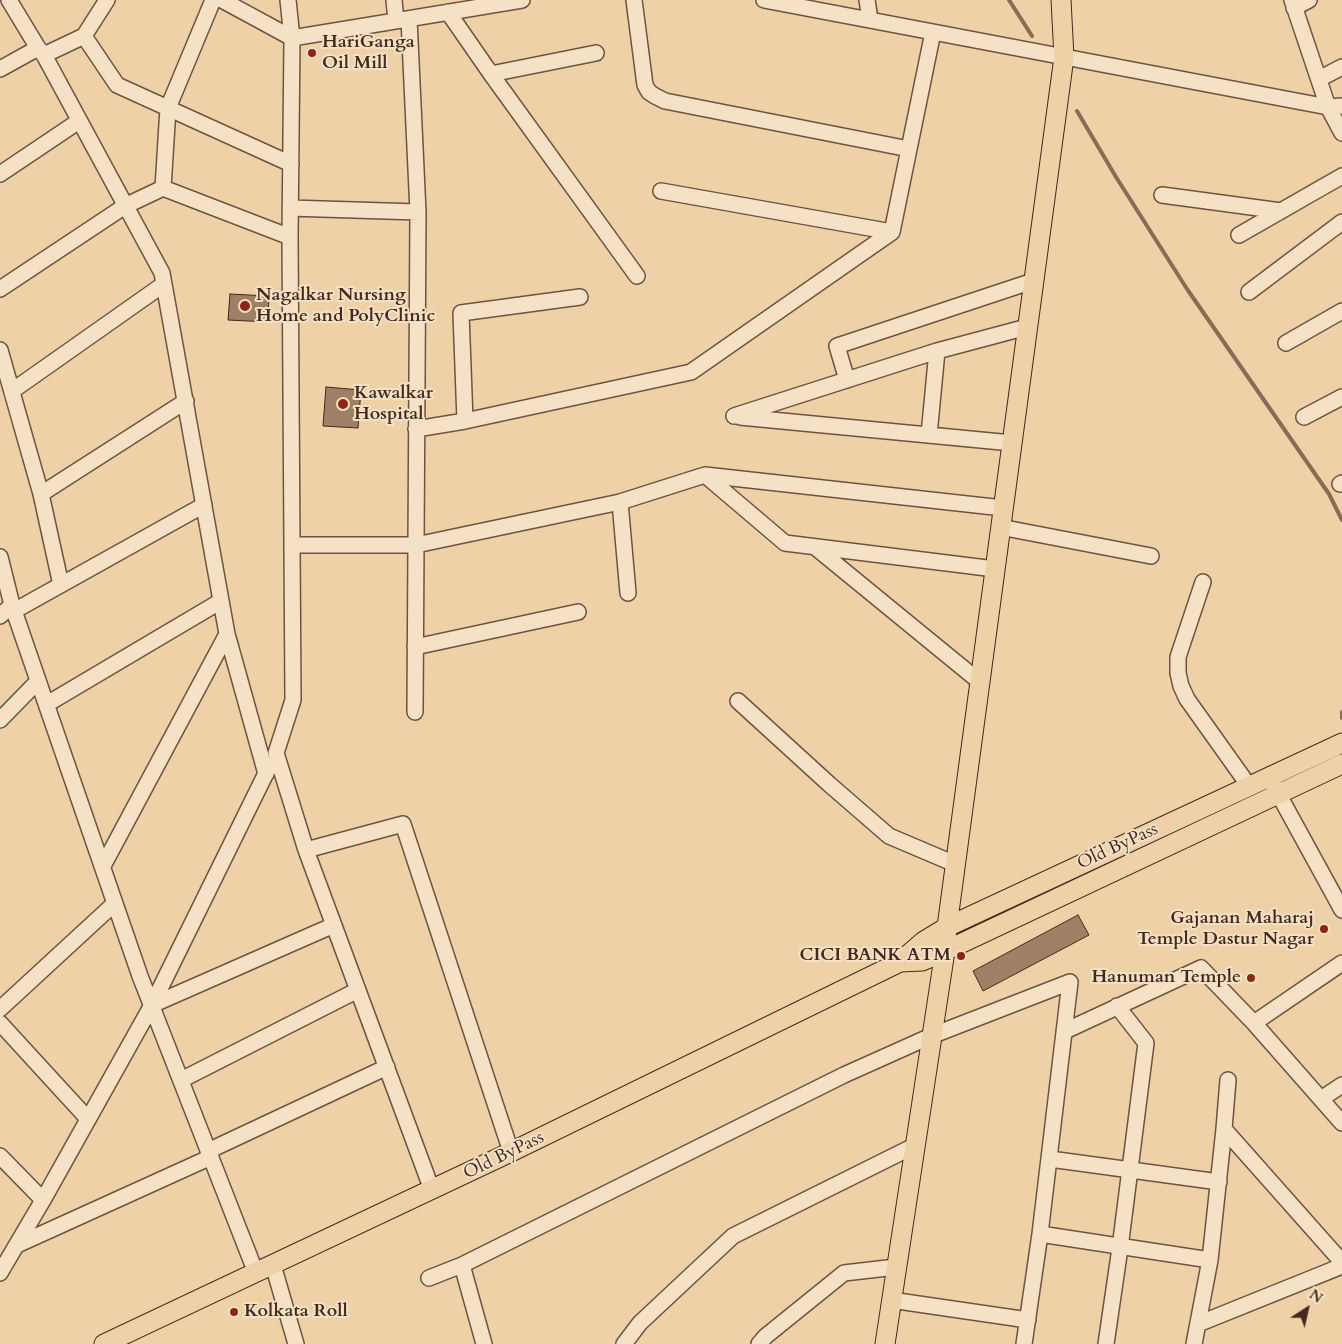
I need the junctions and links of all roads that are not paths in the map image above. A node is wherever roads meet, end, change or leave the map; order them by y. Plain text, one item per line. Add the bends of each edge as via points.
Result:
1 (9, 0) edge
2 (107, 0) edge
3 (213, 0) edge
4 (222, 0) edge
5 (288, 0) edge
6 (394, 0) edge
7 (522, 0) edge
8 (634, 0) edge
9 (764, 0) edge
10 (867, 0) edge
11 (1061, 0) edge
12 (1309, 0) edge
13 (1293, 4) edge
14 (448, 12) junction
15 (403, 20) junction
16 (870, 20) junction
17 (933, 32) junction
18 (84, 36) junction
19 (292, 38) junction
20 (41, 52) junction
21 (596, 53) dead end
22 (1064, 57) junction
23 (1342, 67) edge
24 (0, 68) edge
25 (491, 74) junction
26 (1319, 79) junction
27 (1335, 106) edge
28 (168, 108) junction
29 (79, 121) junction
30 (1342, 133) edge
31 (909, 149) junction
32 (291, 164) junction
33 (0, 174) edge
34 (1342, 176) edge
35 (163, 188) junction
36 (661, 191) dead end
37 (1162, 195) dead end
38 (125, 206) junction
39 (290, 208) junction
40 (1281, 211) junction
41 (418, 212) junction
42 (1342, 222) edge
43 (892, 232) junction
44 (1240, 235) dead end
45 (290, 237) junction
46 (637, 276) dead end
47 (1034, 281) junction
48 (164, 284) junction
49 (0, 289) edge
50 (1249, 292) dead end
51 (580, 297) dead end
52 (1342, 311) edge
53 (1027, 327) junction
54 (1286, 343) dead end
55 (0, 350) edge
56 (937, 351) junction
57 (848, 380) junction
58 (12, 391) junction
59 (1342, 397) edge
60 (186, 401) junction
61 (1304, 418) dead end
62 (465, 421) junction
63 (416, 429) junction
64 (929, 435) junction
65 (1012, 443) junction
66 (705, 475) junction
67 (41, 494) junction
68 (620, 502) junction
69 (204, 505) junction
70 (1003, 508) junction
71 (1000, 528) junction
72 (416, 545) junction
73 (294, 546) junction
74 (815, 546) junction
75 (1151, 556) dead end
76 (0, 557) edge
77 (995, 569) junction
78 (1203, 582) dead end
79 (61, 585) junction
80 (628, 593) dead end
81 (221, 601) junction
82 (9, 610) edge
83 (578, 612) dead end
84 (228, 634) junction
85 (415, 647) junction
86 (38, 680) junction
87 (980, 682) junction
88 (738, 701) dead end
89 (46, 704) junction
90 (415, 712) dead end
91 (0, 720) edge
92 (276, 753) junction
93 (1339, 755) edge
94 (266, 774) junction
95 (1274, 785) junction
96 (1249, 786) junction
97 (306, 850) junction
98 (955, 864) junction
99 (103, 866) junction
100 (115, 903) junction
101 (1342, 910) edge
102 (334, 924) junction
103 (947, 927) junction
104 (945, 951) junction
105 (900, 962) junction
106 (1342, 963) edge
107 (358, 990) junction
108 (152, 1005) junction
109 (1117, 1006) junction
110 (0, 1008) edge
111 (0, 1022) edge
112 (1254, 1023) junction
113 (1064, 1031) junction
114 (931, 1036) junction
115 (387, 1067) junction
116 (181, 1080) junction
117 (1228, 1080) dead end
118 (1342, 1085) edge
119 (1321, 1099) junction
120 (88, 1119) junction
121 (1342, 1123) edge
122 (1224, 1129) junction
123 (914, 1146) junction
124 (511, 1152) junction
125 (210, 1154) junction
126 (0, 1156) edge
127 (1050, 1159) junction
128 (1130, 1170) junction
129 (1219, 1182) junction
130 (432, 1190) junction
131 (43, 1200) junction
132 (1040, 1234) junction
133 (17, 1245) junction
134 (1120, 1248) junction
135 (1210, 1260) junction
136 (1342, 1262) edge
137 (462, 1266) junction
138 (1342, 1266) edge
139 (896, 1267) junction
140 (264, 1269) junction
141 (0, 1273) edge
142 (428, 1278) dead end
143 (892, 1300) junction
144 (1028, 1320) junction
145 (1198, 1324) junction
146 (104, 1344) edge
147 (296, 1344) edge
148 (484, 1344) edge
149 (624, 1344) edge
150 (759, 1344) edge
151 (885, 1344) edge
152 (1024, 1344) edge
153 (1106, 1344) edge
154 (1194, 1344) edge

1 - 20 street
2 - 18 street
3 - 28 street
4 - 19 street
5 - 19 street
6 - 15 street
7 - 14 street
8 - 31 street via 645,85 655,96 665,101
9 - 16 street
10 - 16 street
11 - 22 main road
12 - 13 street
13 - 26 street
14 - 15 street
14 - 25 street
15 - 19 street
15 - 41 street
16 - 17 street
17 - 22 street
17 - 31 street
18 - 20 street
18 - 28 street via 117,85
19 - 32 street
20 - 24 street
20 - 29 street
21 - 25 street
22 - 27 street
22 - 47 main road
23 - 26 street
25 - 46 street
26 - 27 street
27 - 30 street
28 - 32 street
28 - 35 street
29 - 33 street
29 - 38 street
31 - 43 street
32 - 39 street
34 - 40 street
35 - 38 street
35 - 45 street
36 - 43 street
37 - 40 street
38 - 48 street via 162,273
38 - 49 street
39 - 41 street
39 - 45 street
40 - 44 street
41 - 63 street
42 - 50 street
43 - 62 street via 691,372
45 - 73 street
47 - 53 main road
47 - 57 street via 836,346
48 - 58 street
48 - 60 street
51 - 62 street via 461,313
52 - 54 street
53 - 56 street
53 - 65 main road
55 - 58 street
56 - 57 street
56 - 64 street
57 - 64 street via 734,416
58 - 67 street
59 - 61 street
60 - 67 street
60 - 69 street
62 - 63 street
63 - 72 street
64 - 65 street
65 - 70 main road
66 - 68 street
66 - 70 street
66 - 74 street via 785,543
67 - 79 street
68 - 72 street
68 - 80 street
69 - 79 street
69 - 81 street
70 - 71 main road
71 - 75 street
71 - 77 main road
72 - 73 street
72 - 85 street
73 - 92 street via 293,700
74 - 77 street
74 - 87 street
76 - 82 street
77 - 87 main road
78 - 96 street via 1178,657 1178,673 1187,699
79 - 82 street
81 - 84 street
81 - 89 street
82 - 86 street
83 - 85 street
84 - 94 street
84 - 99 street
85 - 90 street
86 - 89 street
86 - 91 street
87 - 98 main road
88 - 98 street via 888,836
89 - 99 street
92 - 94 street
92 - 97 street
93 - 95 main road, Old ByPass
94 - 108 street
95 - 96 main road, Old ByPass
95 - 101 street
95 - 104 main road, Old ByPass
96 - 103 main road, Old ByPass
97 - 102 street
97 - 124 street via 403,824
98 - 103 main road
99 - 100 street
100 - 108 street
100 - 110 street
102 - 107 street
102 - 108 street
103 - 104 main road
103 - 105 main road, Old ByPass via 924,941
104 - 105 main road, Old ByPass via 922,961
104 - 114 main road
105 - 124 main road, Old ByPass
106 - 112 street
107 - 115 street
107 - 116 street
108 - 116 street
108 - 120 street
109 - 112 street via 1201,968
109 - 113 street
109 - 128 street via 1146,1044
111 - 120 street
112 - 119 street
113 - 114 street via 1070,982
113 - 127 street
114 - 123 main road
114 - 137 street via 844,1075
115 - 125 street
115 - 130 street
116 - 125 street
117 - 122 street
118 - 119 street
119 - 121 street
120 - 131 street
122 - 129 street
122 - 136 street
123 - 139 main road
123 - 149 street via 733,1236 640,1323
124 - 130 main road, Old ByPass
125 - 133 street
125 - 140 street
126 - 131 street
127 - 128 street
127 - 132 street
128 - 129 street
128 - 134 street
129 - 135 street
130 - 140 main road, Old ByPass
131 - 133 street
132 - 134 street
132 - 144 street
133 - 141 street
134 - 135 street
134 - 153 street
135 - 145 street
137 - 142 street
137 - 148 street
138 - 145 street
139 - 143 main road
139 - 150 street via 844,1273
140 - 146 main road, Old ByPass
140 - 147 street
143 - 144 street
143 - 151 main road
144 - 152 street
145 - 154 street

